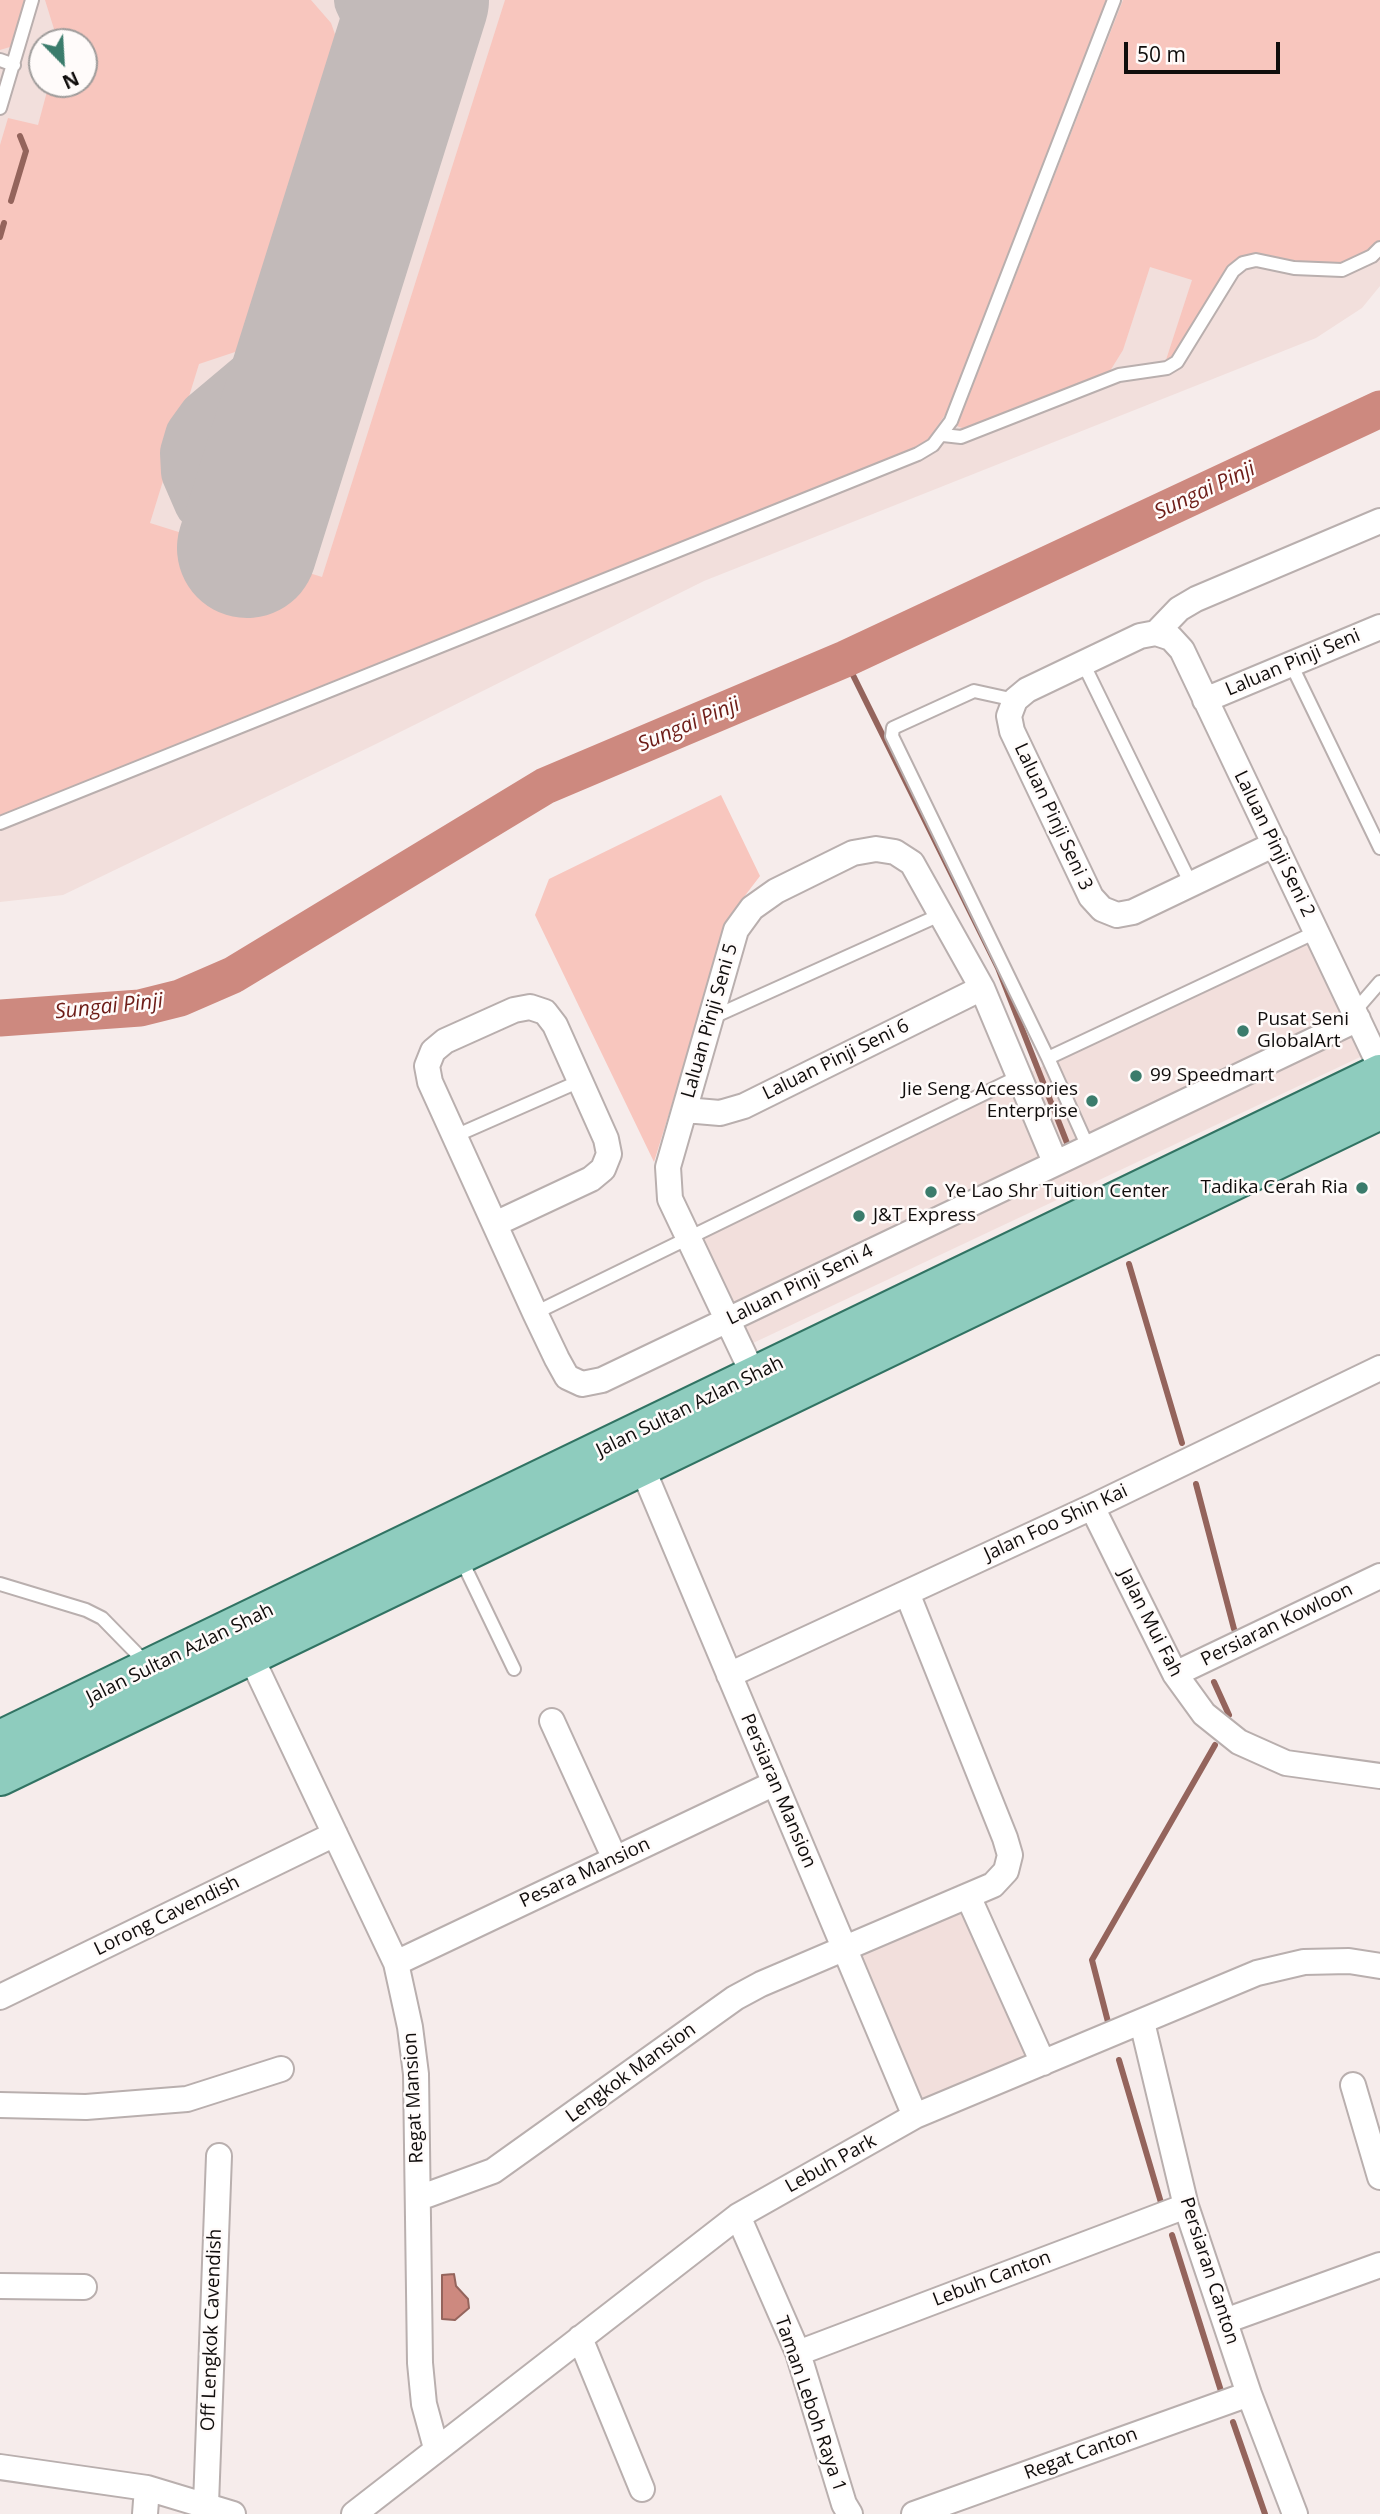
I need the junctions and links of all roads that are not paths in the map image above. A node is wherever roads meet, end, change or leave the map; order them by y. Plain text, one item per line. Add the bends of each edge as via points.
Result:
1 (32, 0) edge
2 (1114, 0) edge
3 (0, 60) edge
4 (14, 65) junction
5 (0, 108) edge
6 (1380, 248) edge
7 (943, 435) junction
8 (1380, 521) edge
9 (1380, 627) edge
10 (1156, 633) junction
11 (1083, 663) junction
12 (1292, 664) junction
13 (1015, 700) junction
14 (1205, 700) junction
15 (0, 823) edge
16 (1275, 844) junction
17 (1380, 848) edge
18 (1191, 884) junction
19 (943, 914) junction
20 (1316, 932) junction
21 (1380, 982) edge
22 (982, 988) junction
23 (1356, 1015) junction
24 (711, 1018) junction
25 (1048, 1058) junction
26 (1380, 1066) edge
27 (1380, 1074) edge
28 (1020, 1076) junction
29 (580, 1081) junction
30 (685, 1110) junction
31 (1380, 1110) edge
32 (455, 1136) junction
33 (1088, 1147) junction
34 (1055, 1162) junction
35 (495, 1224) junction
36 (688, 1237) junction
37 (1018, 1282) junction
38 (535, 1313) junction
39 (728, 1320) junction
40 (1380, 1368) edge
41 (754, 1376) junction
42 (641, 1465) junction
43 (1092, 1507) junction
44 (458, 1552) junction
45 (1377, 1579) edge
46 (0, 1584) edge
47 (907, 1593) junction
48 (250, 1655) junction
49 (150, 1669) junction
50 (514, 1669) dead end
51 (1175, 1674) junction
52 (729, 1675) junction
53 (552, 1721) dead end
54 (0, 1740) edge
55 (0, 1776) edge
56 (1380, 1776) edge
57 (775, 1783) junction
58 (335, 1835) junction
59 (615, 1859) junction
60 (968, 1896) junction
61 (845, 1950) junction
62 (396, 1963) junction
63 (1380, 1966) edge
64 (0, 1997) edge
65 (1142, 2022) junction
66 (1043, 2063) junction
67 (281, 2069) dead end
68 (1353, 2085) dead end
69 (0, 2105) edge
70 (915, 2116) junction
71 (219, 2156) dead end
72 (1380, 2177) edge
73 (419, 2198) junction
74 (1186, 2206) junction
75 (738, 2216) junction
76 (1380, 2265) edge
77 (0, 2286) edge
78 (84, 2287) dead end
79 (1225, 2321) junction
80 (580, 2337) junction
81 (798, 2353) junction
82 (1249, 2394) junction
83 (436, 2448) junction
84 (0, 2467) edge
85 (147, 2488) junction
86 (642, 2489) dead end
87 (206, 2504) junction
88 (145, 2514) edge
89 (233, 2514) edge
90 (354, 2514) edge
91 (850, 2514) edge
92 (914, 2514) edge
93 (1295, 2514) edge

1 - 4 lane
2 - 7 lane
3 - 4 lane
4 - 5 lane
6 - 7 lane via 1342,270 1294,268 1256,260 1243,263 1233,271 1177,362 1167,368 1119,375 961,437
7 - 15 lane via 918,454
8 - 10 street via 1196,599
9 - 12 street, Laluan Pinji Seni
10 - 11 street
10 - 14 street, Laluan Pinji Seni 2 via 1171,638 1182,650
11 - 13 street
11 - 18 lane
12 - 14 street, Laluan Pinji Seni
12 - 17 lane
13 - 18 street, Laluan Pinji Seni 3 via 1009,716 1012,731 1091,897 1102,909 1117,915 1133,912
13 - 25 lane via 974,691 893,728 892,736
14 - 16 street, Laluan Pinji Seni 2
16 - 18 street, Laluan Pinji Seni 3
16 - 20 street, Laluan Pinji Seni 2
19 - 22 street, Laluan Pinji Seni 5
19 - 24 lane
19 - 24 street, Laluan Pinji Seni 5 via 912,863 895,852 853,853 775,891 752,908 736,930
20 - 23 street, Laluan Pinji Seni 2
20 - 25 lane
21 - 23 lane
22 - 28 street, Laluan Pinji Seni 5
22 - 30 street, Laluan Pinji Seni 6 via 744,1106 720,1113
23 - 26 street, Laluan Pinji Seni 2
23 - 33 street, Laluan Pinji Seni 4
24 - 30 street, Laluan Pinji Seni 5
25 - 33 lane
27 - 41 main road, Jalan Sultan Azlan Shah
28 - 34 street, Laluan Pinji Seni 5
28 - 36 lane
29 - 32 lane
29 - 32 street via 545,1012 530,1007 514,1010 445,1041 433,1051 427,1066 430,1082
29 - 35 street via 606,1139 603,1169
30 - 36 street, Laluan Pinji Seni 5 via 668,1167 670,1199
31 - 37 main road, Jalan Sultan Azlan Shah
32 - 35 street
33 - 34 street, Laluan Pinji Seni 4
34 - 39 street, Laluan Pinji Seni 4
35 - 38 street
36 - 38 lane
36 - 39 street, Laluan Pinji Seni 5
37 - 41 main road via 868,1337 784,1377 769,1381
37 - 42 main road, Jalan Sultan Azlan Shah
38 - 39 street, Laluan Pinji Seni 4 via 567,1377 582,1384 602,1380
39 - 41 street, Laluan Pinji Seni 5
40 - 43 street, Jalan Foo Shin Kai
41 - 49 main road, Jalan Sultan Azlan Shah
42 - 44 main road, Jalan Sultan Azlan Shah
42 - 52 street, Persiaran Mansion
43 - 47 street, Jalan Foo Shin Kai
43 - 51 street, Jalan Mui Fah
44 - 48 main road, Jalan Sultan Azlan Shah
44 - 50 lane
45 - 51 street, Persiaran Kowloon
46 - 49 lane via 102,1618
47 - 52 street, Jalan Foo Shin Kai
47 - 60 street, Lengkok Mansion via 1010,1854 1006,1871 993,1885
48 - 55 main road, Jalan Sultan Azlan Shah
48 - 58 street, Regat Mansion
49 - 54 main road, Jalan Sultan Azlan Shah
51 - 56 street, Jalan Mui Fah via 1204,1714 1239,1742 1286,1763
52 - 57 street, Persiaran Mansion
53 - 59 street
57 - 59 street, Pesara Mansion
57 - 61 street, Persiaran Mansion
58 - 62 street, Regat Mansion
58 - 64 street, Lorong Cavendish
59 - 62 street, Pesara Mansion
60 - 61 street, Lengkok Mansion
60 - 66 street
61 - 70 street, Persiaran Mansion
61 - 73 street, Lengkok Mansion via 735,1998 493,2171
62 - 73 street, Regat Mansion via 416,2074
63 - 65 street, Lebuh Park via 1304,1962 1257,1973
65 - 66 street, Lebuh Park
65 - 74 street, Persiaran Canton
66 - 70 street, Lebuh Park
67 - 69 street via 187,2099 97,2106
68 - 72 street
70 - 75 street, Lebuh Park
71 - 87 street, Off Lengkok Cavendish
73 - 83 street, Regat Mansion via 420,2363 424,2404
74 - 79 street, Persiaran Canton
74 - 81 street, Lebuh Canton
75 - 80 street, Lebuh Park
75 - 81 street, Taman Leboh Raya 1
76 - 79 street
77 - 78 street
79 - 82 street, Persiaran Canton
80 - 83 street, Lebuh Park
80 - 86 street
81 - 91 street, Taman Leboh Raya 1
82 - 92 street, Regat Canton
82 - 93 street, Persiaran Canton
83 - 90 street, Lebuh Park
84 - 85 street
85 - 87 street
85 - 88 street
87 - 89 street

